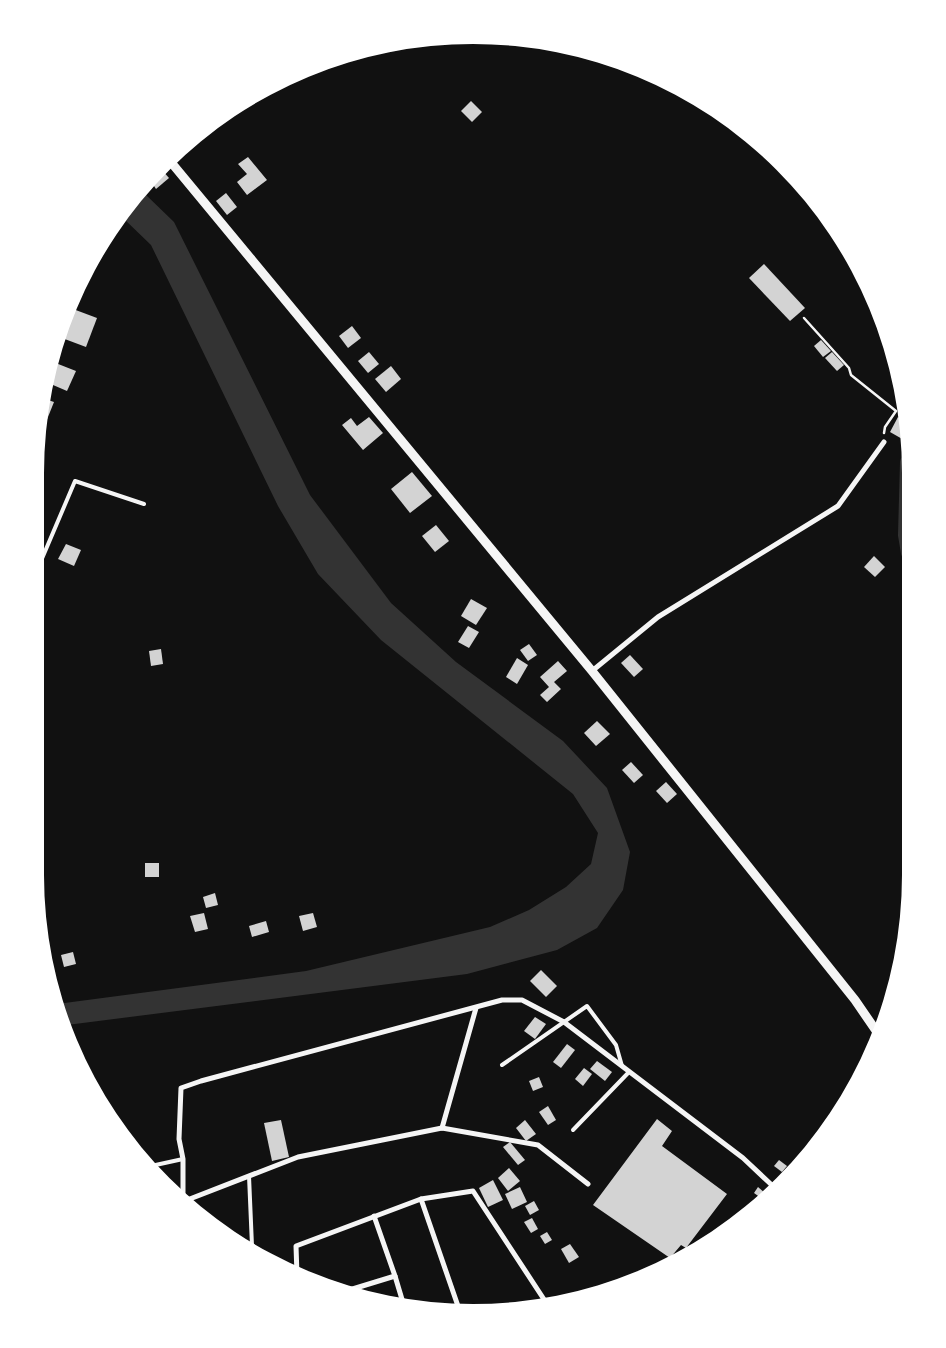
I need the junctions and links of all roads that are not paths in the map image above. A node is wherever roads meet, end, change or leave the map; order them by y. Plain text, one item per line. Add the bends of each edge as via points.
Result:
1 (173, 165) edge
2 (884, 442) road end
3 (144, 504) dead end
4 (44, 554) edge
5 (592, 671) junction
6 (476, 1008) junction
7 (564, 1022) junction
8 (874, 1028) edge
9 (502, 1065) dead end
10 (622, 1066) junction
11 (629, 1072) junction
12 (442, 1128) junction
13 (573, 1130) dead end
14 (183, 1159) junction
15 (156, 1165) edge
16 (249, 1176) junction
17 (588, 1184) dead end
18 (771, 1184) edge
19 (182, 1191) edge
20 (190, 1198) edge
21 (421, 1199) junction
22 (374, 1216) junction
23 (252, 1243) edge
24 (297, 1266) edge
25 (396, 1276) junction
26 (355, 1288) edge
27 (402, 1298) edge
28 (543, 1298) edge
29 (457, 1303) edge

1 - 5 street
2 - 5 street via 838,506 658,617
3 - 4 lane via 75,481
5 - 8 street
6 - 7 street via 502,1000 522,1000
6 - 12 street
6 - 14 street via 181,1088 179,1138
7 - 9 lane
7 - 10 street
7 - 10 lane via 588,1006 616,1045
10 - 11 street
11 - 13 lane
11 - 18 street via 743,1158
12 - 16 street via 298,1157
12 - 17 street via 538,1145
14 - 15 lane
14 - 19 street
16 - 20 street
16 - 23 lane
21 - 22 street
21 - 28 street via 472,1191
21 - 29 street
22 - 24 street via 296,1246
22 - 25 street
25 - 26 street
25 - 27 street

